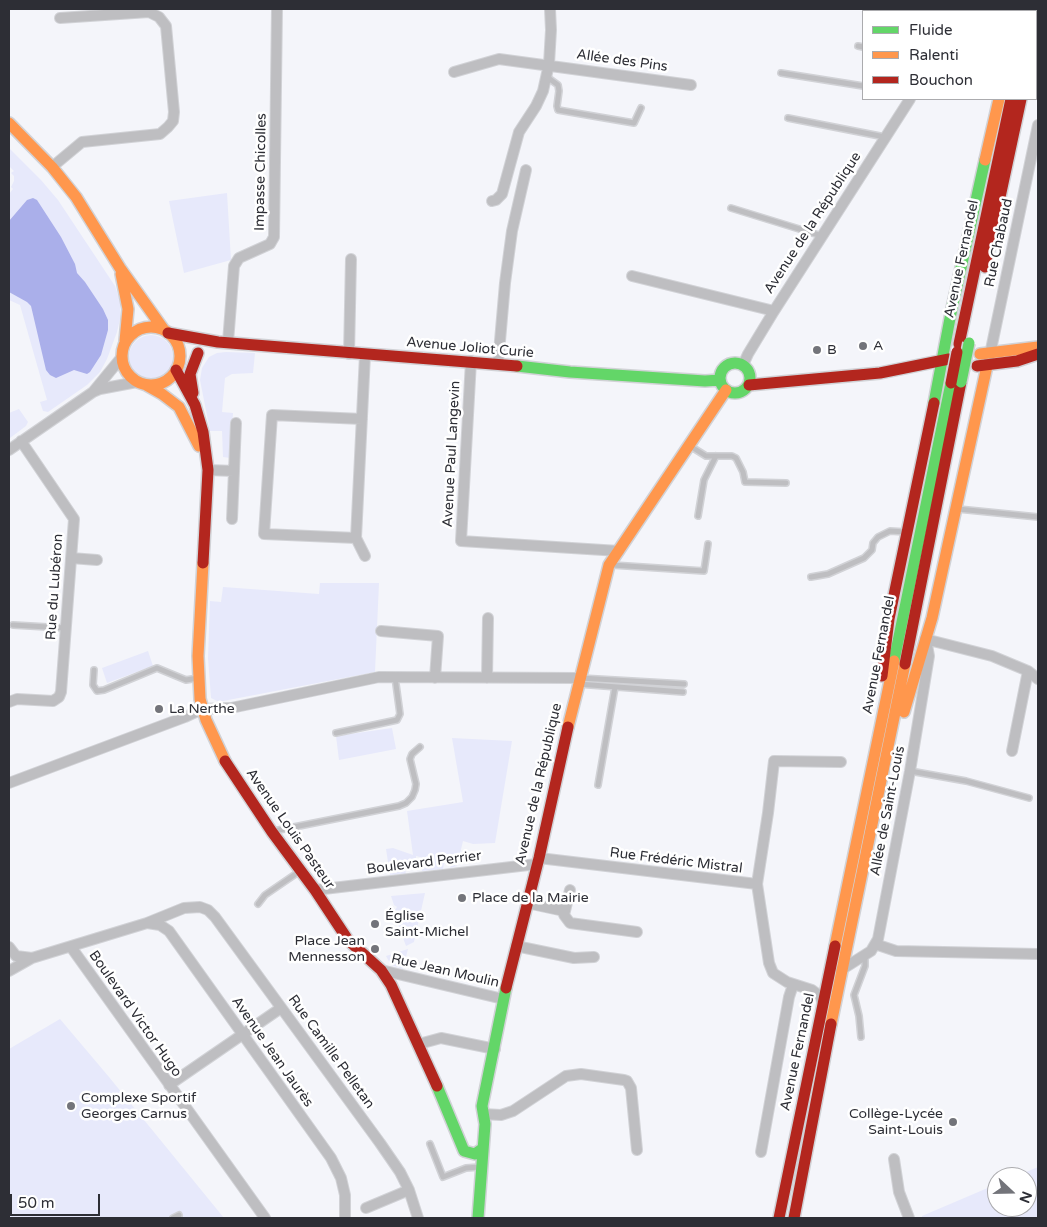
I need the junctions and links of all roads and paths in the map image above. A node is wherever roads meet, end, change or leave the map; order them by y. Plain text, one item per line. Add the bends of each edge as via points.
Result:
1 (277, 9) edge
2 (550, 9) edge
3 (60, 18) dead end
4 (549, 64) junction
5 (454, 72) dead end
6 (781, 73) dead end
7 (546, 77) junction
8 (691, 85) dead end
9 (862, 86) edge
10 (909, 100) edge
11 (999, 100) edge
12 (1011, 100) edge
13 (1021, 100) edge
14 (641, 108) dead end
15 (788, 118) dead end
16 (9, 123) edge
17 (1038, 126) edge
18 (886, 137) junction
19 (52, 167) junction
20 (526, 170) dead end
21 (492, 201) dead end
22 (732, 208) dead end
23 (822, 236) junction
24 (351, 259) dead end
25 (120, 268) junction
26 (632, 276) dead end
27 (774, 311) junction
28 (166, 332) junction
29 (125, 341) junction
30 (223, 342) junction
31 (964, 344) junction
32 (1038, 347) edge
33 (198, 353) junction
34 (349, 354) junction
35 (1038, 354) edge
36 (365, 356) junction
37 (122, 358) junction
38 (984, 360) junction
39 (471, 361) junction
40 (498, 364) junction
41 (945, 364) junction
42 (743, 365) junction
43 (178, 367) junction
44 (956, 383) junction
45 (142, 384) junction
46 (723, 385) junction
47 (749, 385) junction
48 (93, 392) junction
49 (195, 405) junction
50 (362, 419) junction
51 (236, 423) dead end
52 (20, 441) junction
53 (690, 446) junction
54 (9, 450) edge
55 (716, 456) junction
56 (208, 470) junction
57 (234, 471) junction
58 (786, 483) dead end
59 (957, 509) junction
60 (698, 516) dead end
61 (1038, 517) edge
62 (232, 519) dead end
63 (907, 532) junction
64 (356, 538) junction
65 (708, 544) dead end
66 (618, 551) junction
67 (365, 556) dead end
68 (71, 558) junction
69 (97, 560) dead end
70 (609, 565) junction
71 (811, 577) dead end
72 (488, 618) dead end
73 (13, 624) dead end
74 (65, 628) junction
75 (381, 631) dead end
76 (925, 638) junction
77 (94, 670) dead end
78 (1028, 671) junction
79 (395, 677) junction
80 (199, 678) junction
81 (435, 678) junction
82 (487, 678) junction
83 (1038, 679) edge
84 (579, 681) junction
85 (684, 684) dead end
86 (615, 687) junction
87 (683, 692) dead end
88 (9, 702) edge
89 (202, 709) junction
90 (336, 733) dead end
91 (877, 744) junction
92 (420, 747) dead end
93 (1012, 752) dead end
94 (841, 762) dead end
95 (910, 771) junction
96 (9, 784) edge
97 (598, 785) dead end
98 (1029, 798) dead end
99 (874, 818) junction
100 (272, 832) junction
101 (538, 861) junction
102 (301, 871) junction
103 (757, 884) junction
104 (315, 890) junction
105 (570, 890) dead end
106 (527, 903) junction
107 (258, 904) dead end
108 (564, 911) junction
109 (147, 923) junction
110 (637, 932) dead end
111 (875, 944) junction
112 (516, 946) junction
113 (9, 947) edge
114 (71, 947) junction
115 (1038, 954) edge
116 (864, 956) junction
117 (594, 957) dead end
118 (32, 958) junction
119 (381, 970) junction
120 (841, 970) junction
121 (9, 971) edge
122 (793, 985) junction
123 (503, 999) junction
124 (823, 1003) junction
125 (281, 1008) junction
126 (242, 1034) junction
127 (861, 1037) dead end
128 (419, 1044) junction
129 (495, 1049) junction
130 (169, 1085) junction
131 (483, 1114) junction
132 (430, 1144) dead end
133 (482, 1149) junction
134 (637, 1150) dead end
135 (761, 1152) dead end
136 (894, 1160) dead end
137 (480, 1167) junction
138 (409, 1190) junction
139 (366, 1208) dead end
140 (179, 1215) dead end
141 (173, 1218) edge
142 (265, 1218) edge
143 (345, 1218) edge
144 (418, 1218) edge
145 (478, 1218) edge
146 (779, 1218) edge
147 (794, 1218) edge
148 (909, 1218) edge

1 - 30 street, Impasse Chicolles via 274,237 270,244 240,258 234,266
2 - 4 street
3 - 19 street via 149,12 159,17 166,26 174,112 173,121 160,134 82,142
4 - 5 street, Allée des Pins via 499,59
4 - 7 street
4 - 8 street, Allée des Pins
6 - 9 lane
7 - 14 lane via 558,85 558,110 634,123
7 - 21 street via 536,106 519,132 502,194
10 - 18 street, Avenue de la République
11 - 41 street via 951,313
12 - 31 street, Avenue Fernandel
13 - 31 street, Avenue Fernandel
15 - 18 lane
16 - 19 street
17 - 38 street, Rue Chabaud
18 - 23 street, Avenue de la République
19 - 25 street via 76,197
20 - 40 street via 512,231
22 - 23 lane
23 - 27 street, Avenue de la République
24 - 34 street
25 - 28 street
25 - 29 street via 128,309
26 - 27 street
27 - 42 street, Avenue de la République
28 - 29 street via 149,327 139,329
28 - 30 street, Avenue Joliot Curie
28 - 43 street via 178,347
29 - 37 street
30 - 33 street
30 - 34 street, Avenue Joliot Curie
31 - 44 street, Avenue Fernandel, bridge
32 - 38 street
33 - 43 street
33 - 49 street, Avenue Louis Pasteur via 190,374
34 - 36 street, Avenue Joliot Curie
35 - 38 street via 1017,361
36 - 39 street, Avenue Joliot Curie
36 - 50 street
37 - 45 street via 126,372
37 - 48 street
38 - 59 street
39 - 40 street, Avenue Joliot Curie
39 - 66 street, Avenue Paul Langevin via 462,541
40 - 46 street, Avenue Joliot Curie
41 - 47 street via 847,378
41 - 63 street
42 - 46 street via 727,365 720,374
42 - 47 street via 750,374
43 - 45 street via 165,382
43 - 49 street, Avenue Louis Pasteur
44 - 91 street, Avenue Fernandel
44 - 99 street, Avenue Fernandel via 922,584
45 - 48 street
45 - 56 street, Avenue Louis Pasteur via 179,408 193,432
46 - 47 street via 730,393 741,392
46 - 53 street, Avenue de la République
48 - 52 street
49 - 56 street, Avenue Louis Pasteur via 203,432
50 - 64 street
50 - 64 street via 272,414 264,534
51 - 57 street
52 - 54 street
52 - 68 street, Rue du Lubéron via 74,519
53 - 55 lane via 706,456
53 - 66 street, Avenue de la République
55 - 58 lane via 736,458 745,482
55 - 60 lane via 704,480
56 - 57 street
56 - 80 street, Avenue Louis Pasteur
57 - 62 street
59 - 61 lane
59 - 76 street
63 - 71 lane via 896,530 884,534 875,539 872,550 864,558 828,574
63 - 91 street via 889,619
64 - 67 street
65 - 70 lane via 704,571
66 - 70 street, Avenue de la République
68 - 69 street
68 - 74 street, Rue du Lubéron
70 - 84 street, Avenue de la République
72 - 82 street
73 - 74 lane
74 - 88 street, Rue du Lubéron via 59,697 53,701 17,699
75 - 81 street via 438,636
76 - 78 street via 992,656
76 - 95 street, Allée de Saint-Louis via 929,656
76 - 99 street
77 - 80 lane via 93,685 98,691 157,668 186,680
78 - 83 street
78 - 93 street
79 - 81 street
79 - 89 street via 378,677 231,708
79 - 90 lane via 400,714 397,720
80 - 89 street, Avenue Louis Pasteur
81 - 82 street
82 - 84 street
84 - 85 lane
84 - 86 lane
84 - 101 street, Avenue de la République
86 - 87 lane
86 - 97 lane
89 - 96 street
89 - 100 street, Avenue Louis Pasteur via 233,775
91 - 124 street, Avenue Fernandel
92 - 100 lane via 410,759 416,784 406,804
94 - 103 street via 774,761
95 - 98 lane via 966,781
95 - 111 street, Allée de Saint-Louis
99 - 120 street, Avenue Fernandel
100 - 102 street, Avenue Louis Pasteur
101 - 103 street, Rue Frédéric Mistral
101 - 104 street, Boulevard Perrier
101 - 106 street, Avenue de la République
102 - 104 street, Avenue Louis Pasteur
102 - 107 lane via 265,895
103 - 122 street, Rue Frédéric Mistral via 769,963 773,973
104 - 119 street, Avenue Louis Pasteur via 348,940
105 - 108 street
106 - 108 street
106 - 112 street, Avenue de la République
108 - 110 street via 570,923
109 - 114 street
109 - 125 street, Rue Camille Pelletan via 184,908 208,910
109 - 126 street, Avenue Jean Jaurès via 160,924 169,931
111 - 115 street via 896,951
111 - 116 street, Allée de Saint-Louis
112 - 117 street via 574,958
112 - 123 street, Avenue de la République
113 - 118 street via 16,956
114 - 118 street
114 - 130 street, Boulevard Victor Hugo
116 - 120 street, Allée de Saint-Louis
116 - 127 lane via 865,966 854,995
118 - 121 street
119 - 123 street, Rue Jean Moulin
119 - 128 street, Avenue Louis Pasteur
120 - 147 street, Avenue Fernandel
122 - 124 street, Rue Frédéric Mistral via 812,990
122 - 135 street
123 - 129 street, Avenue de la République
124 - 146 street, Avenue Fernandel
125 - 126 street
125 - 138 street, Rue Camille Pelletan via 376,1136
126 - 130 street
126 - 143 street, Avenue Jean Jaurès via 331,1158 345,1195
128 - 129 street via 441,1038
128 - 133 street, Avenue Louis Pasteur via 462,1148 472,1154
129 - 131 street, Avenue de la République
130 - 142 street, Boulevard Victor Hugo
131 - 133 street, Avenue de la République
131 - 134 street via 501,1115 513,1111 566,1076 581,1074 624,1080 630,1088
132 - 137 lane via 443,1177 466,1168
133 - 137 street, Avenue de la République
136 - 148 street via 899,1192
137 - 145 street, Avenue de la République
138 - 139 street
138 - 144 street, Rue Camille Pelletan
140 - 141 lane

